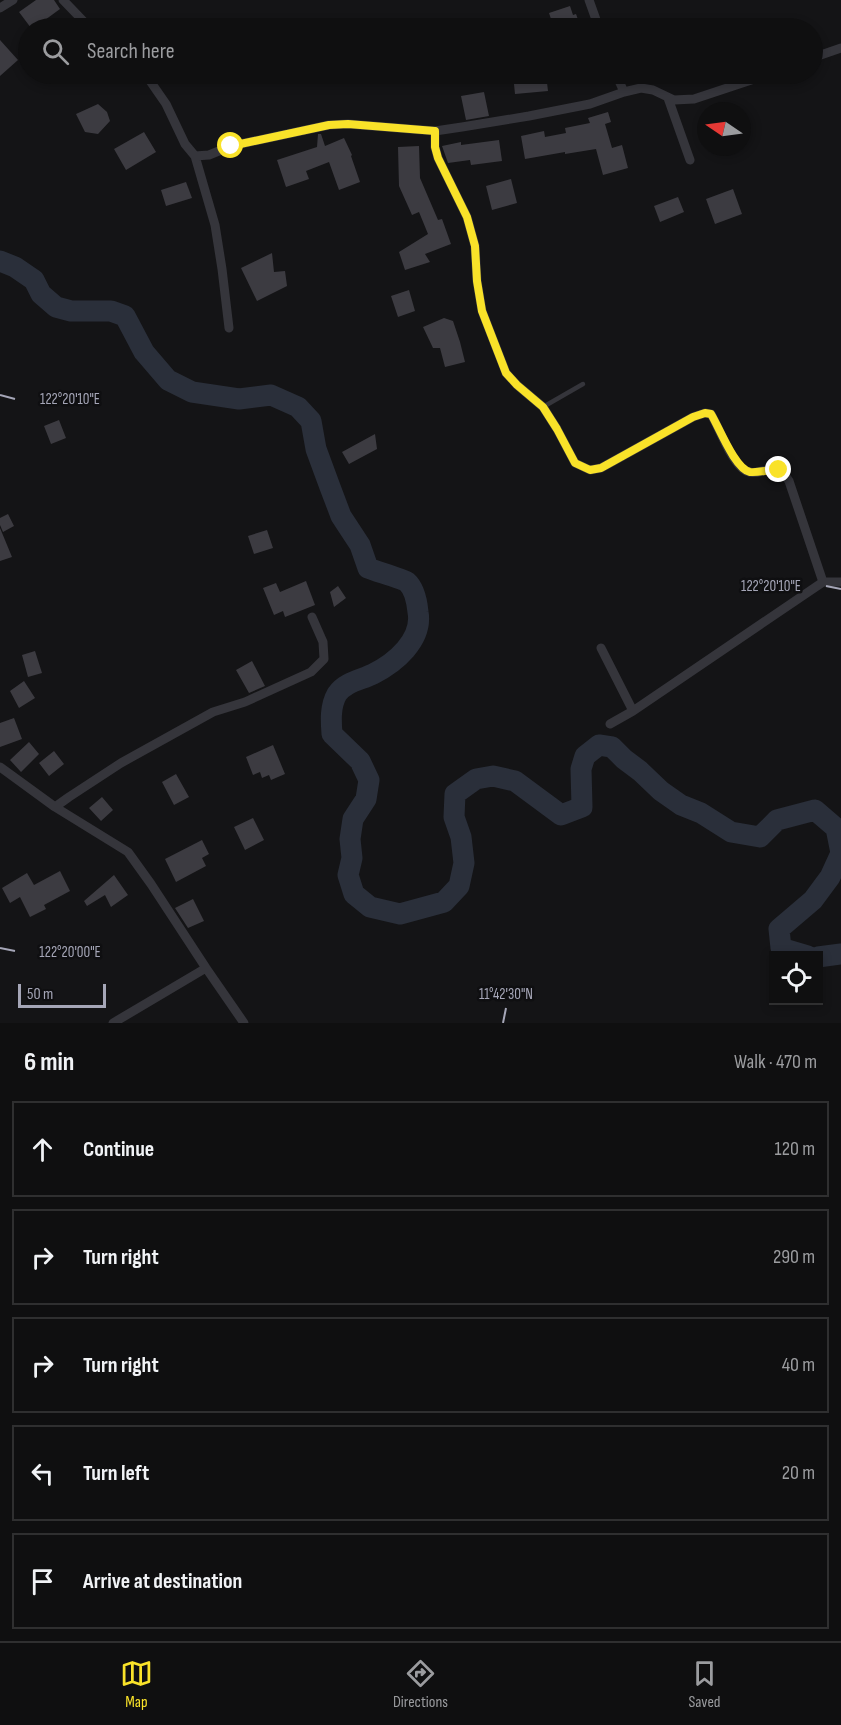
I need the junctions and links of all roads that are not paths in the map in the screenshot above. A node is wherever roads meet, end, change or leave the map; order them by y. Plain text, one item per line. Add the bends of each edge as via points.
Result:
1 (13, 0) edge
2 (63, 0) edge
3 (589, 0) edge
4 (0, 8) edge
5 (80, 18) edge
6 (595, 18) edge
7 (841, 48) edge
8 (823, 54) edge
9 (152, 84) edge
10 (620, 84) edge
11 (739, 84) edge
12 (624, 92) junction
13 (668, 98) junction
14 (435, 131) junction
15 (195, 156) junction
16 (690, 160) dead end
17 (229, 328) dead end
18 (583, 384) dead end
19 (543, 407) junction
20 (823, 582) junction
21 (841, 582) edge
22 (312, 617) dead end
23 (601, 648) dead end
24 (633, 711) junction
25 (610, 724) dead end
26 (0, 767) edge
27 (56, 807) junction
28 (206, 968) junction
29 (113, 1023) edge
30 (244, 1023) edge

1 - 4 street
2 - 5 street
3 - 6 street
7 - 8 street
9 - 15 street
10 - 12 street
11 - 13 street via 694,99
12 - 13 street via 641,88
12 - 14 street via 580,106
13 - 16 street
14 - 15 street via 329,125
14 - 19 street via 438,158 467,217 475,246 482,311 498,354 506,373
15 - 17 street via 215,225
18 - 19 lane
19 - 20 street via 575,463 590,470 601,468 693,417 711,414 744,469 779,470 789,481
20 - 21 street
20 - 24 street
22 - 27 street via 323,642 324,659 311,672 213,712 122,763
23 - 24 street
24 - 25 street
26 - 27 street
27 - 28 street via 128,852
28 - 29 street
28 - 30 street

